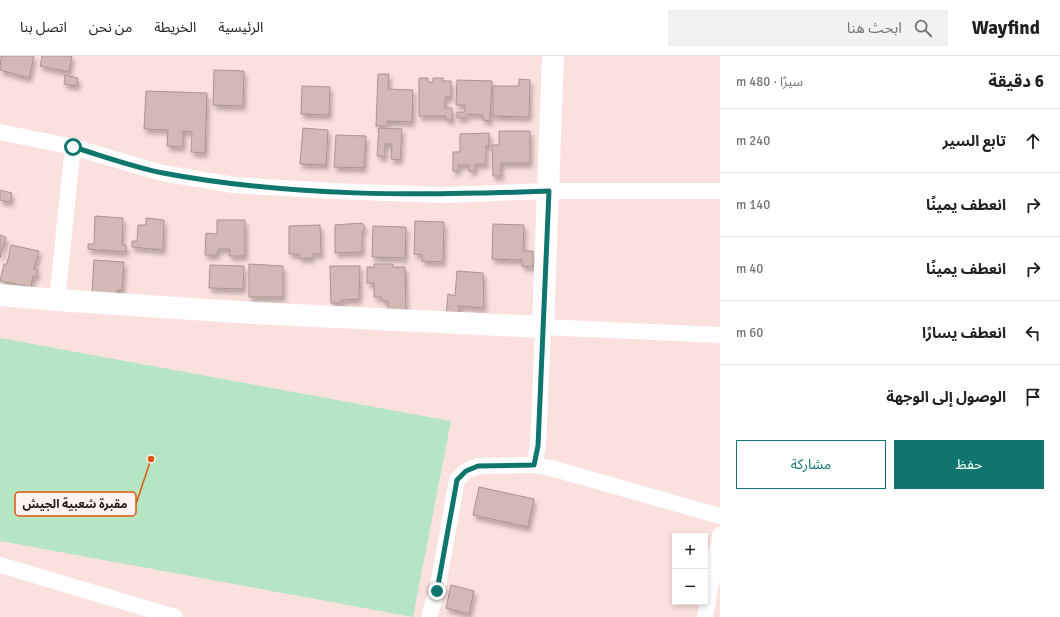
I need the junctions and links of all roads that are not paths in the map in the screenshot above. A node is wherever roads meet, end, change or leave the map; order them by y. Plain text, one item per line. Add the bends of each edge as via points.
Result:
1 (553, 56) edge
2 (0, 132) edge
3 (73, 147) junction
4 (549, 191) junction
5 (720, 191) edge
6 (0, 295) edge
7 (57, 300) junction
8 (543, 327) junction
9 (720, 335) edge
10 (534, 465) junction
11 (720, 516) edge
12 (720, 535) edge
13 (0, 565) edge
14 (175, 617) edge
15 (429, 617) edge
16 (705, 617) edge

1 - 4 street
2 - 3 street
3 - 4 street via 162,173 234,185 444,195
3 - 7 street
4 - 5 street
4 - 8 street
6 - 7 street
7 - 8 street via 253,314
8 - 9 street
8 - 10 street via 538,446
10 - 11 street
10 - 15 street via 478,466 466,471 457,480 437,591
12 - 16 street
13 - 14 street

